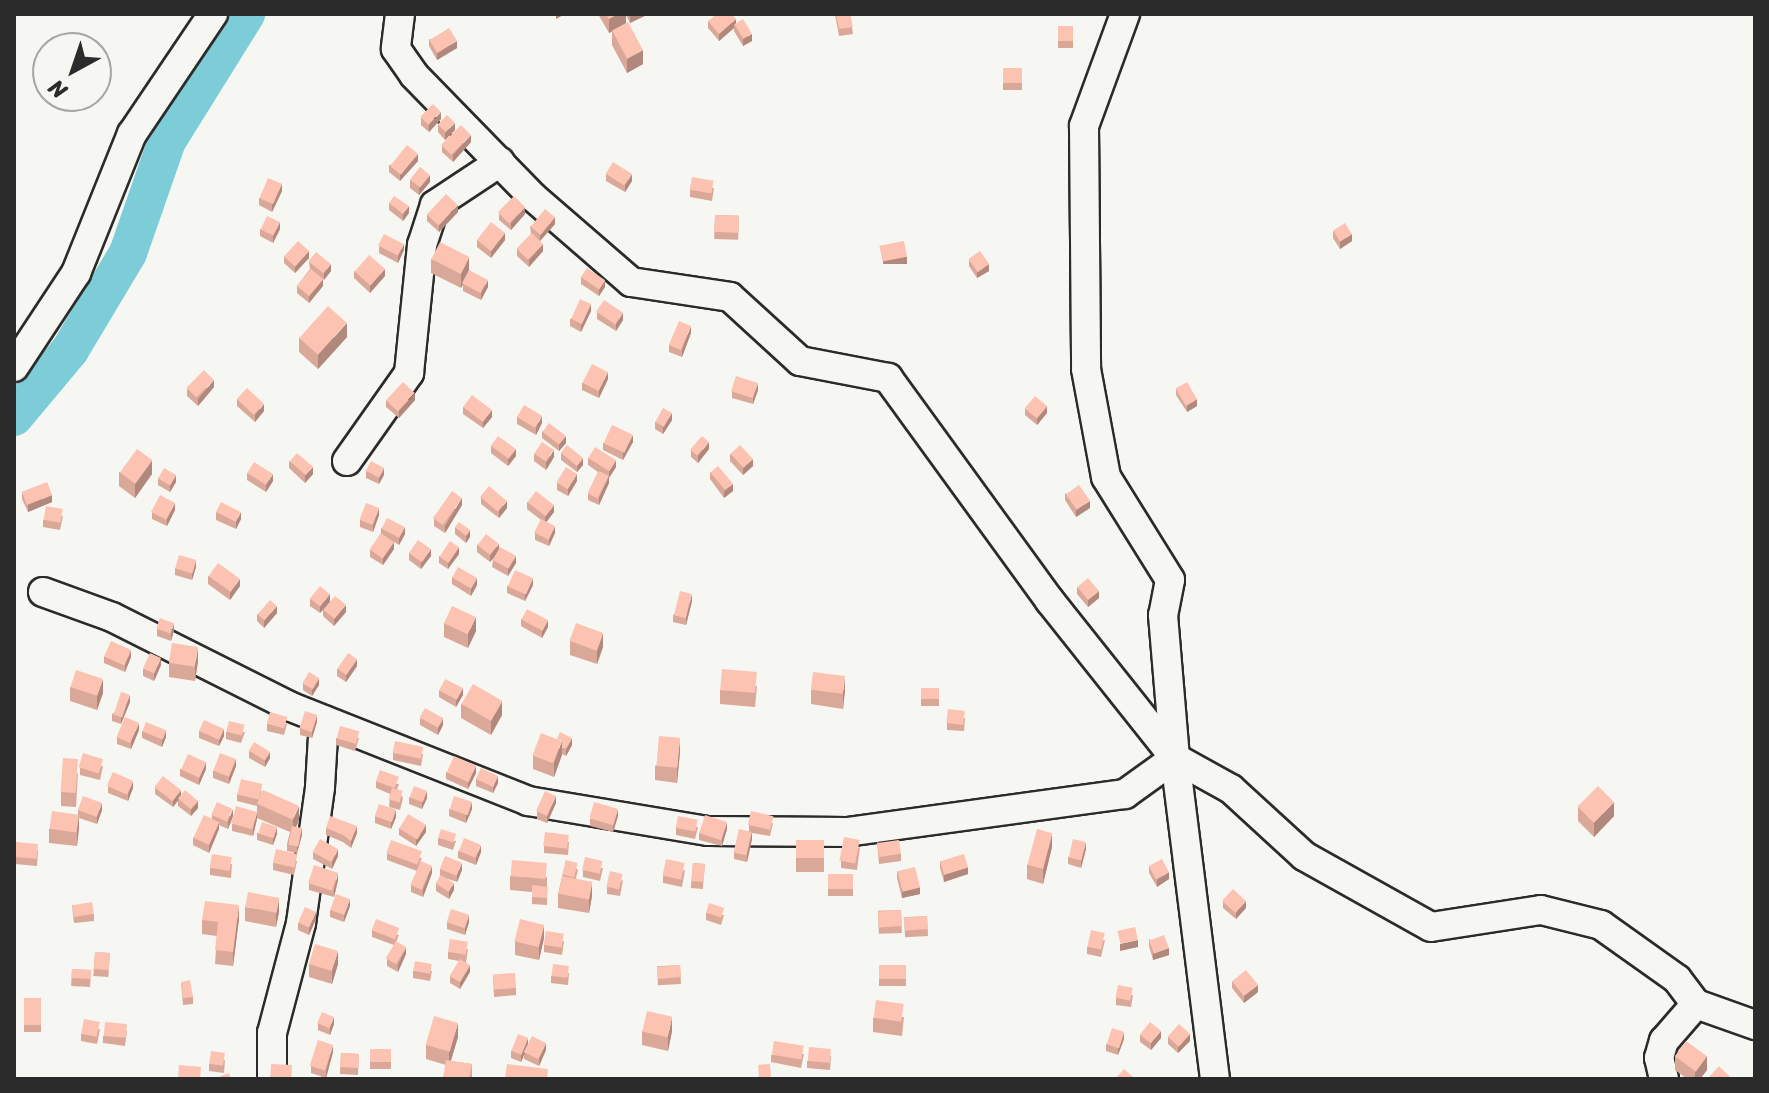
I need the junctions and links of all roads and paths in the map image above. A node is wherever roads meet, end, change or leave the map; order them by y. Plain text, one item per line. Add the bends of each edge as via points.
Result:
1 (213, 14) edge
2 (400, 14) edge
3 (1125, 14) edge
4 (500, 162) junction
5 (14, 367) edge
6 (347, 461) dead end
7 (43, 592) dead end
8 (324, 720) junction
9 (1175, 758) junction
10 (1696, 1004) junction
11 (1755, 1025) edge
12 (272, 1079) edge
13 (1215, 1079) edge
14 (1664, 1079) edge

1 - 5 street via 132,134 76,273
2 - 4 street via 396,49 414,75
3 - 9 street via 1084,126 1086,369 1106,477 1170,580 1163,615
4 - 6 street via 435,205 422,245 409,373
4 - 9 street via 631,282 730,297 800,361 888,378 1050,601
7 - 8 street via 112,617
8 - 9 street via 528,801 708,831 847,832 1125,794
8 - 12 street via 301,923 272,1033
9 - 10 street via 1231,789 1304,856 1431,927 1541,910 1601,925 1677,979
9 - 13 street
10 - 11 street
10 - 14 street via 1664,1041 1659,1058

